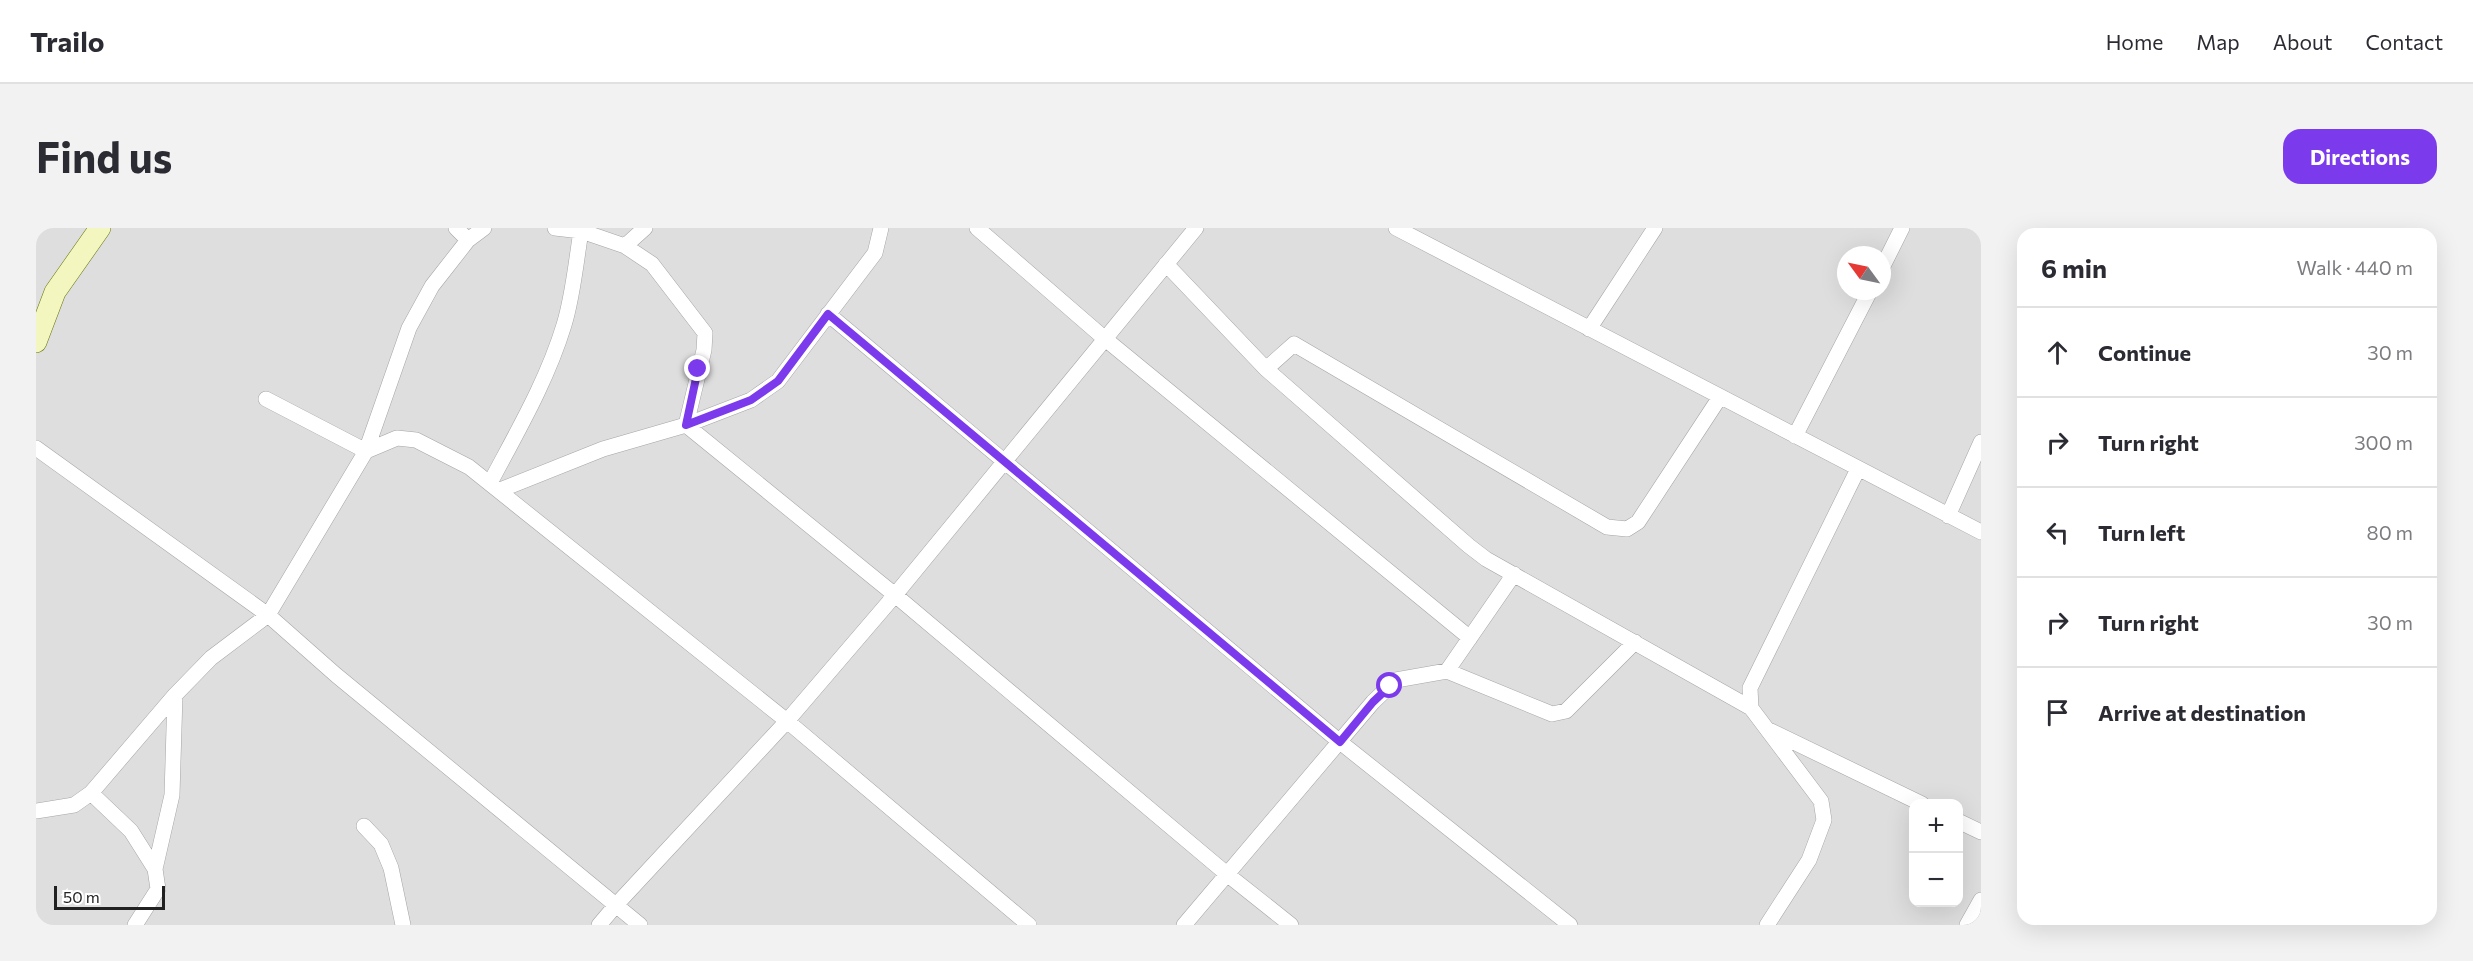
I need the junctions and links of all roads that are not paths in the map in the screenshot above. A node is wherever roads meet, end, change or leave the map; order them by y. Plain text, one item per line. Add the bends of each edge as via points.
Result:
1 (100, 228) edge
2 (456, 228) edge
3 (484, 228) edge
4 (555, 228) edge
5 (645, 228) edge
6 (881, 228) edge
7 (976, 228) edge
8 (1196, 228) edge
9 (1396, 228) edge
10 (1655, 228) edge
11 (1902, 228) edge
12 (581, 231) junction
13 (468, 240) junction
14 (625, 246) junction
15 (1891, 250) edge
16 (1166, 264) junction
17 (54, 292) junction
18 (1865, 300) edge
19 (828, 314) junction
20 (36, 315) edge
21 (1589, 328) junction
22 (1104, 338) junction
23 (36, 342) edge
24 (1266, 369) junction
25 (1720, 397) junction
26 (266, 399) dead end
27 (686, 425) junction
28 (1795, 436) junction
29 (1981, 442) edge
30 (36, 448) edge
31 (366, 451) junction
32 (1004, 463) junction
33 (1858, 469) junction
34 (495, 487) junction
35 (1948, 516) junction
36 (1981, 532) edge
37 (1514, 574) junction
38 (895, 595) junction
39 (268, 615) junction
40 (1470, 638) junction
41 (1635, 642) junction
42 (1447, 671) junction
43 (175, 695) junction
44 (1751, 708) junction
45 (787, 721) junction
46 (1768, 729) junction
47 (1340, 742) junction
48 (91, 793) junction
49 (1912, 799) edge
50 (36, 811) edge
51 (1963, 823) edge
52 (364, 826) dead end
53 (1981, 832) edge
54 (154, 869) junction
55 (1228, 875) junction
56 (1981, 900) edge
57 (615, 905) junction
58 (135, 925) edge
59 (403, 925) edge
60 (600, 925) edge
61 (640, 925) edge
62 (1029, 925) edge
63 (1184, 925) edge
64 (1291, 925) edge
65 (1570, 925) edge
66 (1767, 925) edge
67 (1967, 925) edge

1 - 17 main road
2 - 13 street
3 - 13 street
4 - 12 street
5 - 14 street
6 - 19 street via 875,253
7 - 22 street
8 - 16 street
9 - 21 street
10 - 21 street
11 - 15 street
12 - 14 street
12 - 34 street via 565,323
13 - 31 street via 432,286 409,328
14 - 27 street via 652,264 705,333
16 - 22 street
16 - 24 street
17 - 20 main road
17 - 23 main road
18 - 28 street
19 - 27 street via 778,381 751,400
19 - 32 street
21 - 25 street
22 - 32 street
22 - 40 street
24 - 25 street via 1294,344 1607,527 1627,529 1638,522
24 - 37 street via 1469,546
25 - 28 street
26 - 31 street
27 - 34 street
27 - 38 street
28 - 33 street
29 - 35 street
30 - 39 street
31 - 34 street via 397,438 416,440 469,467
31 - 39 street
32 - 38 street
32 - 47 street
33 - 35 street
33 - 44 street via 1750,688
34 - 45 street
35 - 36 street
37 - 40 street
37 - 41 street
38 - 45 street
38 - 55 street
39 - 43 street via 211,658
39 - 57 street
40 - 42 street
41 - 42 street via 1566,711 1552,714
41 - 44 street
42 - 47 street via 1396,680
43 - 48 street
43 - 54 street via 172,795
44 - 46 street
45 - 57 street
45 - 62 street
46 - 49 street
46 - 66 street via 1821,801 1824,820 1809,860
47 - 55 street
47 - 65 street
48 - 50 street via 74,805
48 - 54 street via 131,831
51 - 53 street
52 - 59 street via 381,844 392,868
54 - 58 street via 158,889
55 - 63 street
55 - 64 street
56 - 67 street
57 - 60 street
57 - 61 street

